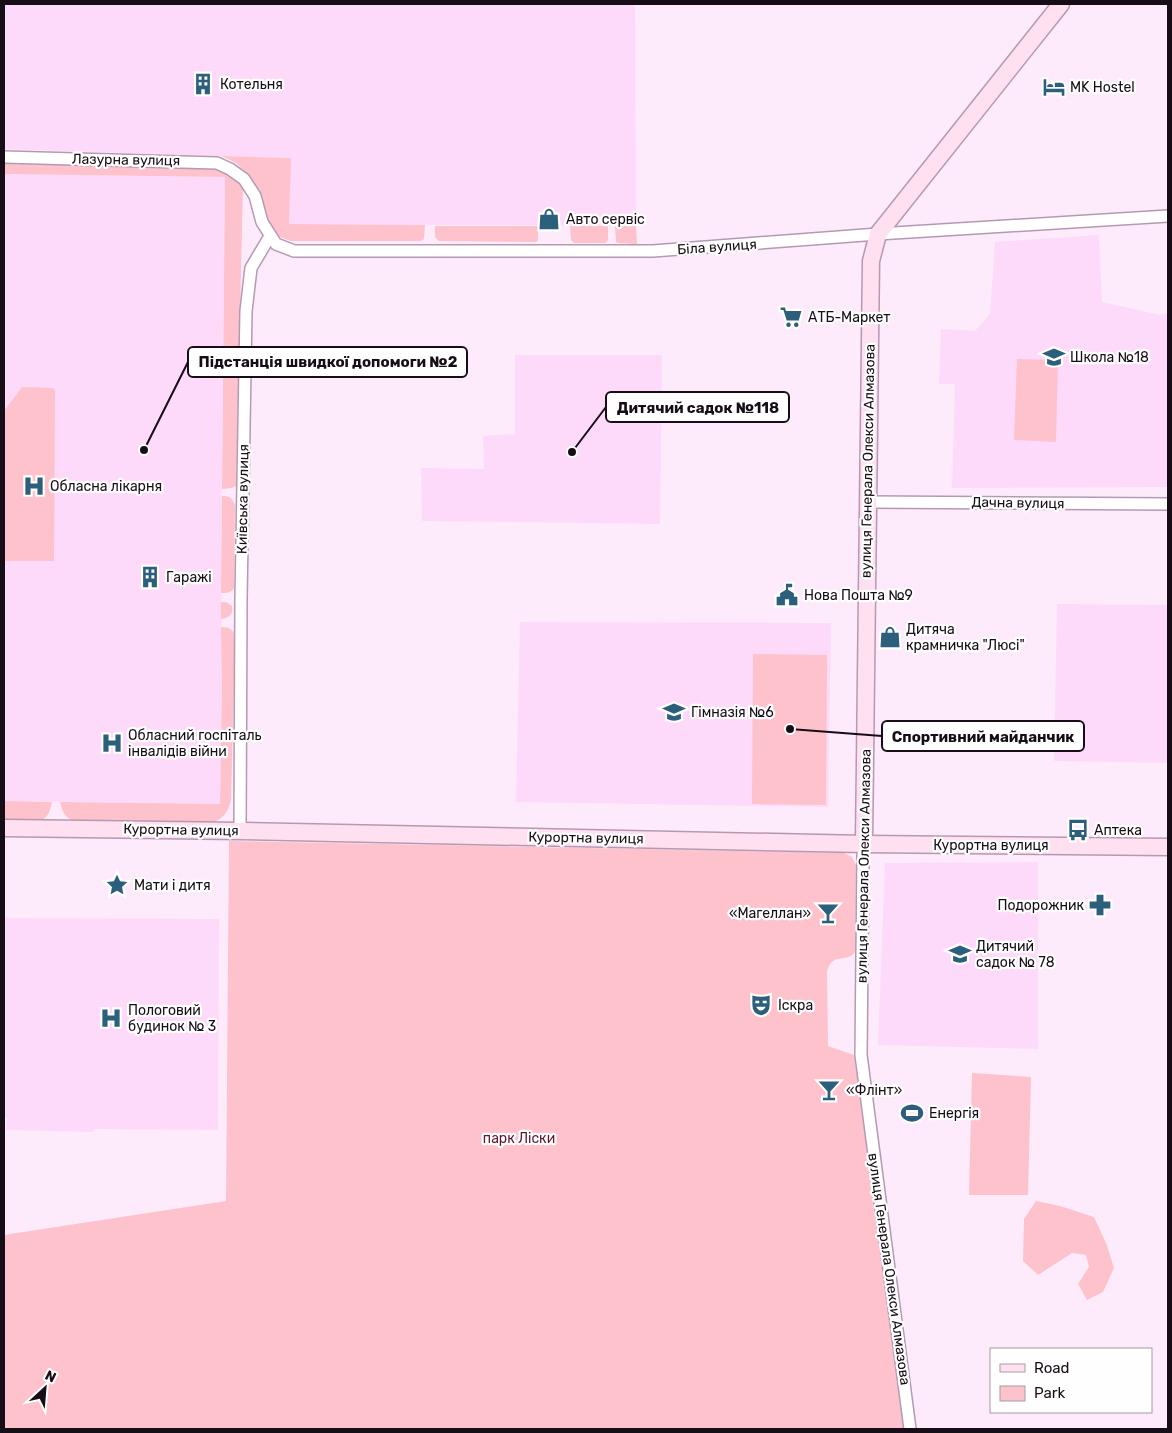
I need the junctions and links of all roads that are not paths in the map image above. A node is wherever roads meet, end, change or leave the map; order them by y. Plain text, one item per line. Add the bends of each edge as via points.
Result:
1 (1060, 4) edge
2 (4, 157) edge
3 (1168, 216) edge
4 (878, 234) junction
5 (270, 236) junction
6 (868, 502) junction
7 (1168, 504) edge
8 (4, 828) edge
9 (240, 831) junction
10 (864, 844) junction
11 (1168, 847) edge
12 (910, 1429) edge

1 - 4 main road, вулиця Генерала Олекси Алмазова
2 - 5 street, Лазурна вулиця via 217,163 244,179 255,196 262,222
3 - 4 street, Біла вулиця
4 - 5 street, Біла вулиця via 653,251 294,251 276,244
4 - 6 main road, вулиця Генерала Олекси Алмазова via 870,261
5 - 9 street, Київська вулиця via 251,268 246,311
6 - 7 street, Дачна вулиця
6 - 10 main road, вулиця Генерала Олекси Алмазова
8 - 9 main road, Курортна вулиця
9 - 10 main road, Курортна вулиця
10 - 11 main road, Курортна вулиця
10 - 12 street, вулиця Генерала Олекси Алмазова via 862,1055

